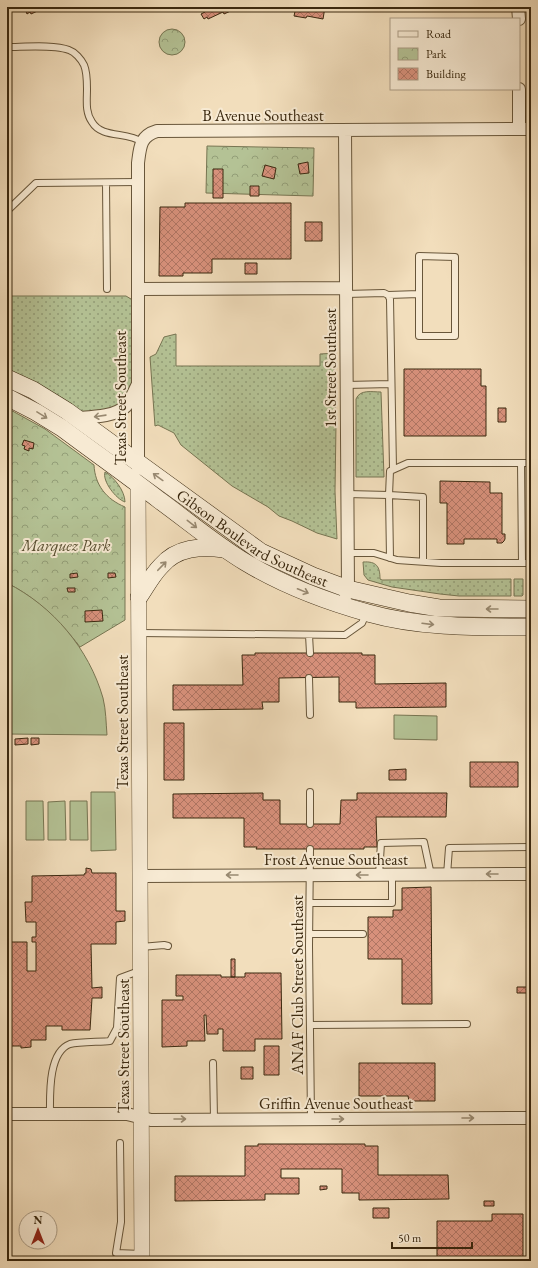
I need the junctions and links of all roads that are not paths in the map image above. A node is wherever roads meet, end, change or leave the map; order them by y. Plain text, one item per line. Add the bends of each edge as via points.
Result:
1 (518, 7) edge
2 (519, 18) edge
3 (7, 47) edge
4 (519, 90) edge
5 (525, 129) edge
6 (345, 130) junction
7 (142, 142) junction
8 (138, 182) junction
9 (106, 183) junction
10 (7, 211) edge
11 (107, 289) dead end
12 (138, 289) junction
13 (346, 291) junction
14 (419, 294) junction
15 (388, 295) junction
16 (7, 378) edge
17 (391, 384) junction
18 (138, 385) junction
19 (346, 385) junction
20 (7, 397) edge
21 (77, 418) junction
22 (521, 462) junction
23 (138, 463) junction
24 (531, 463) edge
25 (393, 469) junction
26 (138, 484) junction
27 (347, 494) junction
28 (389, 495) junction
29 (224, 549) junction
30 (348, 553) junction
31 (390, 558) junction
32 (423, 562) junction
33 (522, 562) junction
34 (531, 562) edge
35 (348, 589) junction
36 (139, 597) junction
37 (343, 606) junction
38 (531, 610) edge
39 (367, 612) junction
40 (531, 627) edge
41 (139, 633) junction
42 (309, 635) junction
43 (310, 653) dead end
44 (309, 678) dead end
45 (310, 715) dead end
46 (310, 792) dead end
47 (310, 824) dead end
48 (531, 847) edge
49 (310, 849) dead end
50 (531, 874) edge
51 (310, 875) junction
52 (379, 875) junction
53 (392, 875) junction
54 (431, 875) junction
55 (447, 875) junction
56 (141, 876) junction
57 (310, 903) junction
58 (309, 934) junction
59 (363, 934) dead end
60 (141, 946) junction
61 (168, 946) dead end
62 (141, 970) junction
63 (467, 1024) dead end
64 (310, 1025) junction
65 (213, 1063) dead end
66 (7, 1114) edge
67 (50, 1114) junction
68 (141, 1118) junction
69 (531, 1118) edge
70 (214, 1119) junction
71 (311, 1119) junction
72 (120, 1143) dead end
73 (116, 1253) junction
74 (142, 1257) edge
75 (116, 1261) edge

1 - 2 street
3 - 7 lane via 59,47 78,56 84,65 87,112 92,122 99,130 127,135
4 - 5 street
5 - 6 street, B Avenue Southeast
6 - 7 street, B Avenue Southeast via 157,131
6 - 13 street, 1st Street Southeast
7 - 8 street
8 - 9 lane
8 - 12 street, Texas Street Southeast
9 - 10 lane via 36,183
9 - 11 lane
12 - 13 street
12 - 18 street, Texas Street Southeast
13 - 15 lane
13 - 19 street, 1st Street Southeast
14 - 14 lane via 419,256 456,257 455,336 419,336
14 - 15 lane
15 - 17 lane
16 - 21 main road, Gibson Boulevard Southeast via 33,390
17 - 19 lane
17 - 25 lane
18 -> 21 street via 125,406 115,412 98,417
18 - 23 street, Texas Street Southeast
19 - 27 street, 1st Street Southeast
20 -> 26 main road, Gibson Boulevard Southeast via 62,428
21 - 23 main road, Gibson Boulevard Southeast
22 - 24 lane
22 - 25 lane via 408,463
22 - 33 lane
23 - 26 street, Texas Street Southeast
35 -> 23 main road, Gibson Boulevard Southeast via 261,552
25 - 28 lane via 390,471
26 -> 29 main road, Gibson Boulevard Southeast
26 - 36 street, Texas Street Southeast
27 - 28 lane
27 - 30 street, 1st Street Southeast
28 - 31 lane
28 - 32 lane via 423,497
36 -> 29 main road via 161,566 175,554 191,548
29 -> 37 main road, Gibson Boulevard Southeast via 296,588
30 - 31 lane via 374,553
30 - 35 street, 1st Street Southeast
31 - 32 lane
32 - 33 lane
33 - 34 lane
35 - 37 street, 1st Street Southeast
38 -> 35 main road, Gibson Boulevard Southeast via 439,608
36 - 41 street, Texas Street Southeast
37 - 39 main road, Gibson Boulevard Southeast
39 -> 40 main road, Gibson Boulevard Southeast via 431,624
39 - 42 lane via 362,623 345,635
41 - 42 lane
41 - 56 street, Texas Street Southeast
42 - 43 lane
44 - 45 lane
46 - 47 lane
48 - 55 lane via 450,848
49 - 51 lane, ANAF Club Street Southeast
50 -> 55 street, Frost Avenue Southeast
52 -> 51 street, Frost Avenue Southeast
51 -> 56 street, Frost Avenue Southeast
51 - 57 lane, ANAF Club Street Southeast
52 - 53 street, Frost Avenue Southeast
52 - 54 lane via 381,843 424,842
53 - 54 street, Frost Avenue Southeast
53 - 57 lane via 392,903
54 - 55 street, Frost Avenue Southeast
56 - 60 street, Texas Street Southeast
57 - 58 lane, ANAF Club Street Southeast
58 - 59 lane
58 - 64 lane, ANAF Club Street Southeast
60 - 61 lane
60 - 62 street, Texas Street Southeast
62 - 67 lane via 120,978 117,1028 110,1041 71,1044 60,1050 53,1069
62 - 68 street, Texas Street Southeast
63 - 64 lane
64 - 71 lane, ANAF Club Street Southeast
65 - 70 lane
66 - 67 street, Griffin Avenue Southeast
67 - 68 street, Griffin Avenue Southeast via 127,1114
68 -> 70 street, Griffin Avenue Southeast
68 - 74 street, Texas Street Southeast
71 -> 69 street, Griffin Avenue Southeast
70 - 71 street, Griffin Avenue Southeast
72 - 73 lane via 121,1222
73 - 74 lane
73 - 75 lane

